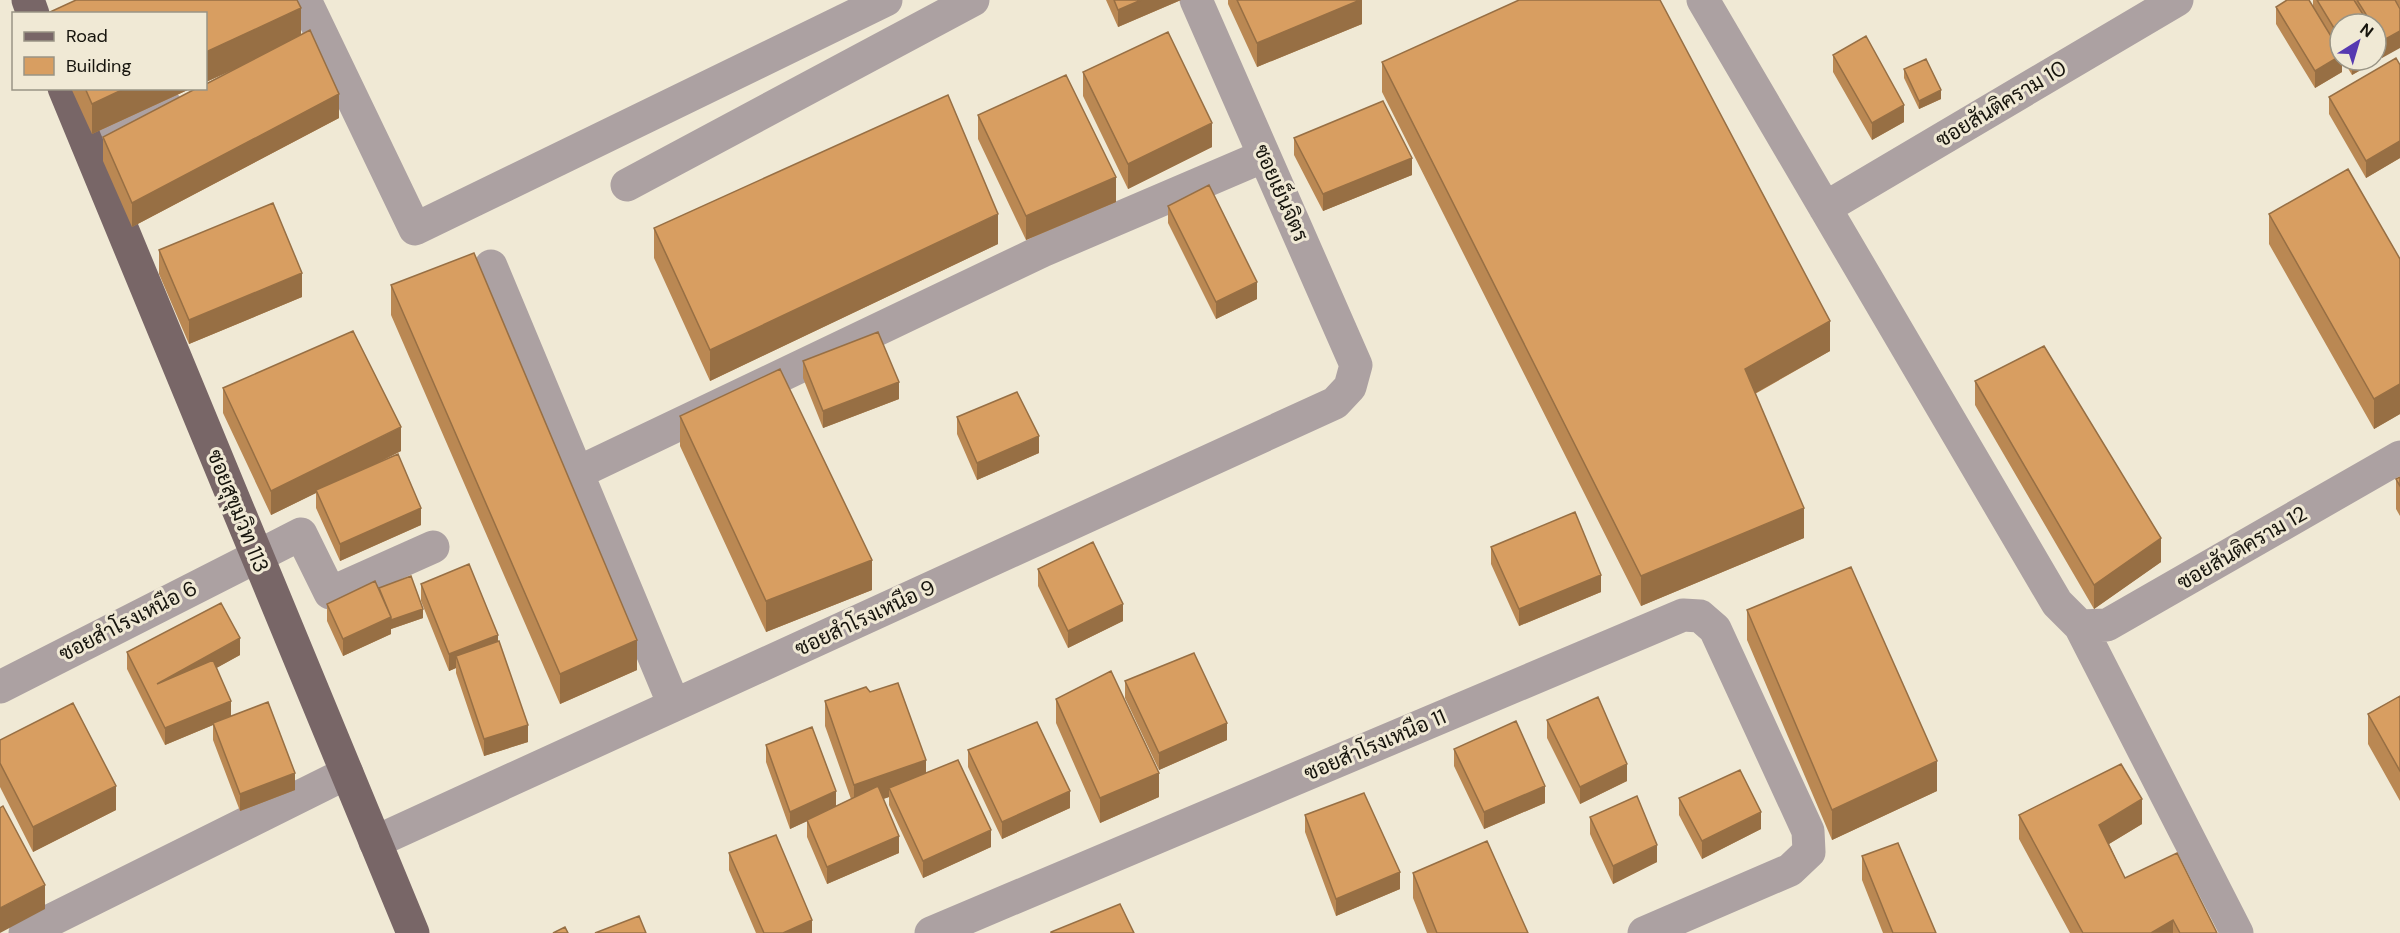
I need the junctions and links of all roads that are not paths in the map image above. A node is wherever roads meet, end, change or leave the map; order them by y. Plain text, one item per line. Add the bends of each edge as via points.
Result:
1 (305, 0) edge
2 (886, 0) edge
3 (973, 0) edge
4 (1196, 0) edge
5 (1703, 0) edge
6 (2177, 0) edge
7 (322, 37) junction
8 (290, 51) edge
9 (65, 90) edge
10 (195, 94) edge
11 (87, 143) junction
12 (1264, 156) junction
13 (627, 185) dead end
14 (1825, 208) junction
15 (491, 266) dead end
16 (1350, 387) joint
17 (2400, 457) edge
18 (577, 473) junction
19 (433, 547) dead end
20 (257, 556) junction
21 (2080, 626) junction
22 (0, 687) edge
23 (674, 705) junction
24 (347, 773) junction
25 (375, 842) junction
26 (25, 933) edge
27 (413, 933) edge
28 (931, 933) edge
29 (1644, 933) edge
30 (2237, 933) edge

1 - 7 street
2 - 7 street via 415,230
3 - 13 street
4 - 12 street, ซอยเย็นจิตร
5 - 14 street
6 - 14 street, ซอยสันติคราม 10
7 - 8 street
9 - 11 main road, ซอยสุขุมวิท 113
10 - 11 street
11 - 20 main road, ซอยสุขุมวิท 113
12 - 16 street, ซอยเย็นจิตร via 1356,365
12 - 18 street via 1042,251
14 - 21 street via 2057,603
15 - 18 street
16 - 23 street, ซอยสำโรงเหนือ 9 via 1335,403
17 - 21 street, ซอยสันติคราม 12 via 2107,625
18 - 23 street
19 - 20 street, ซอยสำโรงเหนือ 6 via 330,592 301,534
20 - 22 street, ซอยสำโรงเหนือ 6
20 - 24 main road, ซอยสุขุมวิท 113
21 - 30 street
23 - 25 street, ซอยสำโรงเหนือ 9
24 - 25 main road, ซอยสุขุมวิท 113
24 - 26 street
25 - 27 main road, ซอยสุขุมวิท 113
28 - 29 street, ซอยสำโรงเหนือ 11 via 1683,615 1700,616 1715,629 1808,831 1809,852 1790,870

